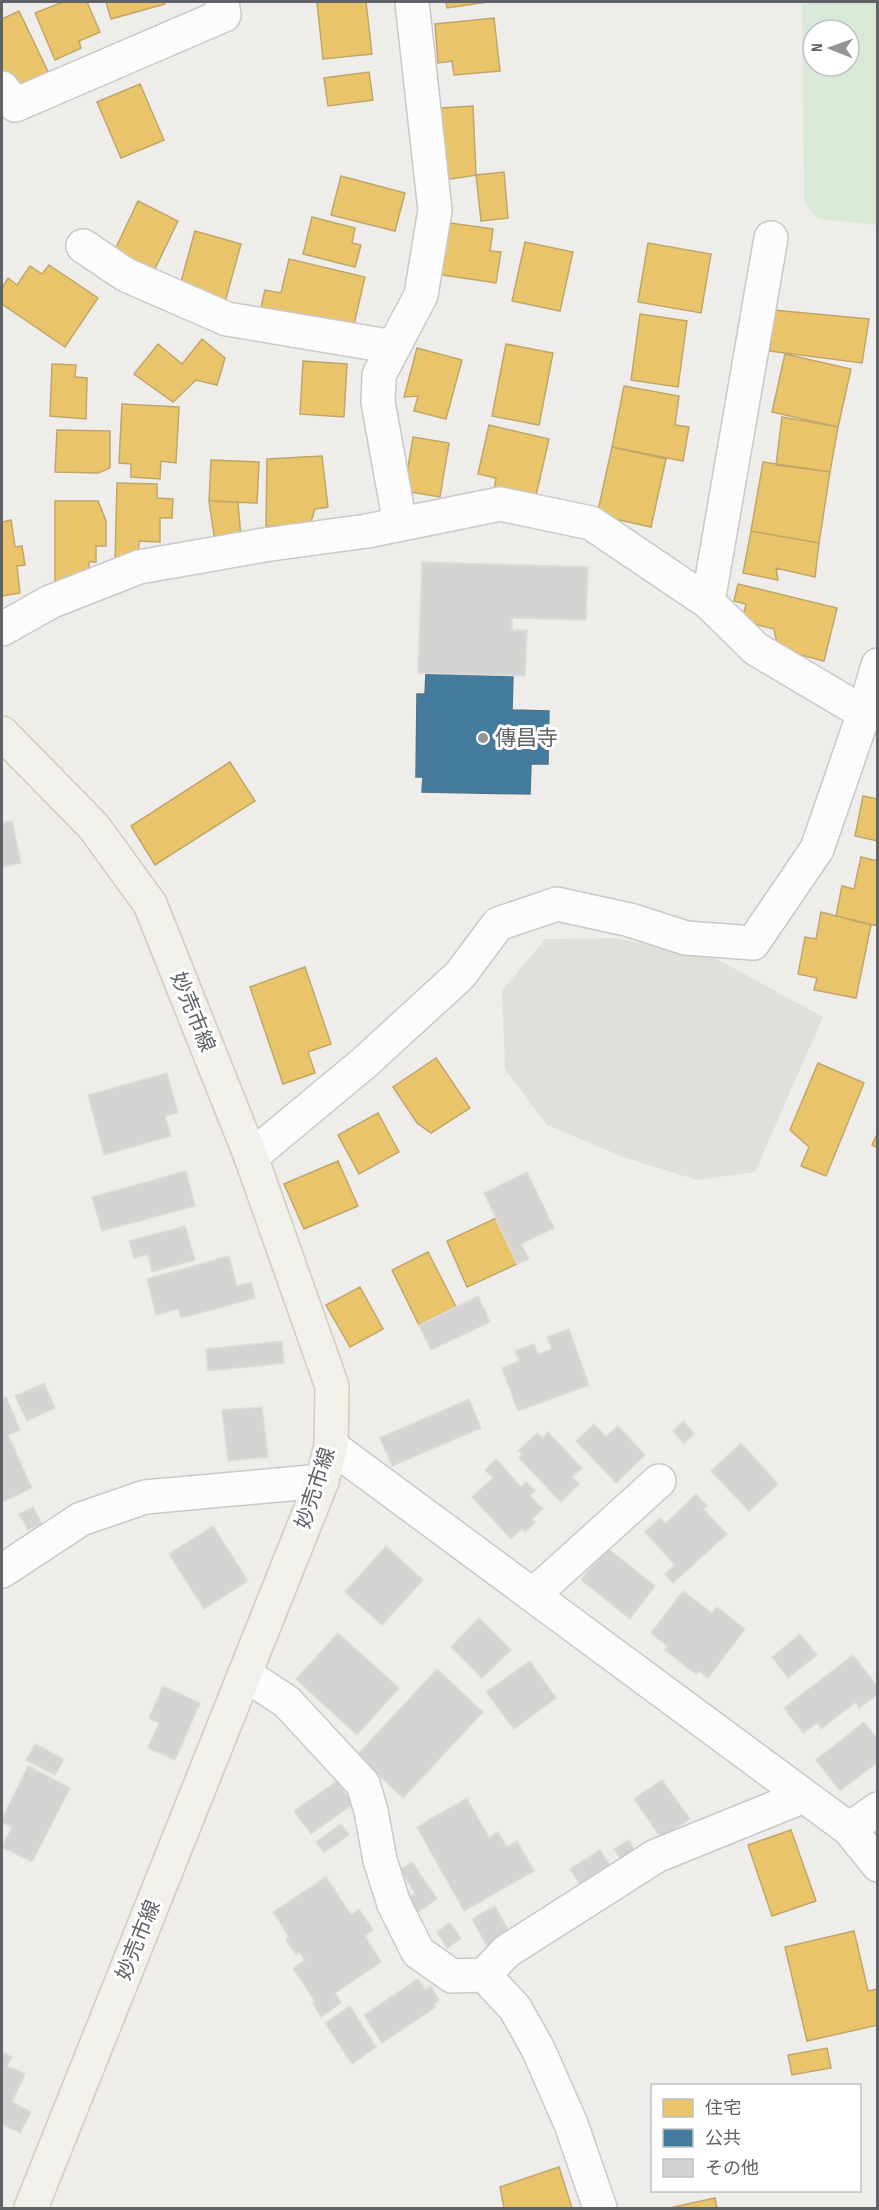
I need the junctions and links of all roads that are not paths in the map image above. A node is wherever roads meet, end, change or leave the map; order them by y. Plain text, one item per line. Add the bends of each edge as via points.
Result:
1 (222, 2) edge
2 (412, 2) edge
3 (2, 88) edge
4 (771, 238) dead end
5 (83, 246) dead end
6 (394, 347) junction
7 (400, 524) junction
8 (708, 602) junction
9 (2, 629) edge
10 (878, 665) edge
11 (871, 714) edge
12 (2, 734) edge
13 (251, 1157) junction
14 (331, 1446) junction
15 (322, 1481) junction
16 (659, 1481) dead end
17 (2, 1571) edge
18 (533, 1595) junction
19 (245, 1674) junction
20 (804, 1796) junction
21 (878, 1809) edge
22 (849, 1829) junction
23 (878, 1865) edge
24 (484, 1975) junction
25 (31, 2208) edge
26 (600, 2208) edge

1 - 3 street via 224,15 15,105
2 - 6 street via 435,210 421,295
4 - 8 street
5 - 6 street via 126,275 227,319
6 - 7 street via 379,375 378,402
7 - 8 street via 500,504 591,523
7 - 9 street via 139,567 50,602
8 - 11 street via 756,650
10 - 11 street
11 - 13 street via 817,849 753,943 686,938 630,920 557,904 498,924 460,975 364,1063
12 - 13 main road, 妙売市線 via 94,826 150,904
13 - 14 main road, 妙売市線 via 332,1386
14 - 15 main road, 妙売市線
14 - 18 street
15 - 17 street via 145,1497 81,1519
15 - 19 main road, 妙売市線
16 - 18 street
18 - 20 street
19 - 24 street via 287,1702 363,1784 394,1904 418,1952 452,1976
19 - 25 main road, 妙売市線
20 - 22 street
20 - 24 street via 656,1856 507,1951
21 - 22 street
22 - 23 street
24 - 26 street via 515,2008 538,2049 571,2124

